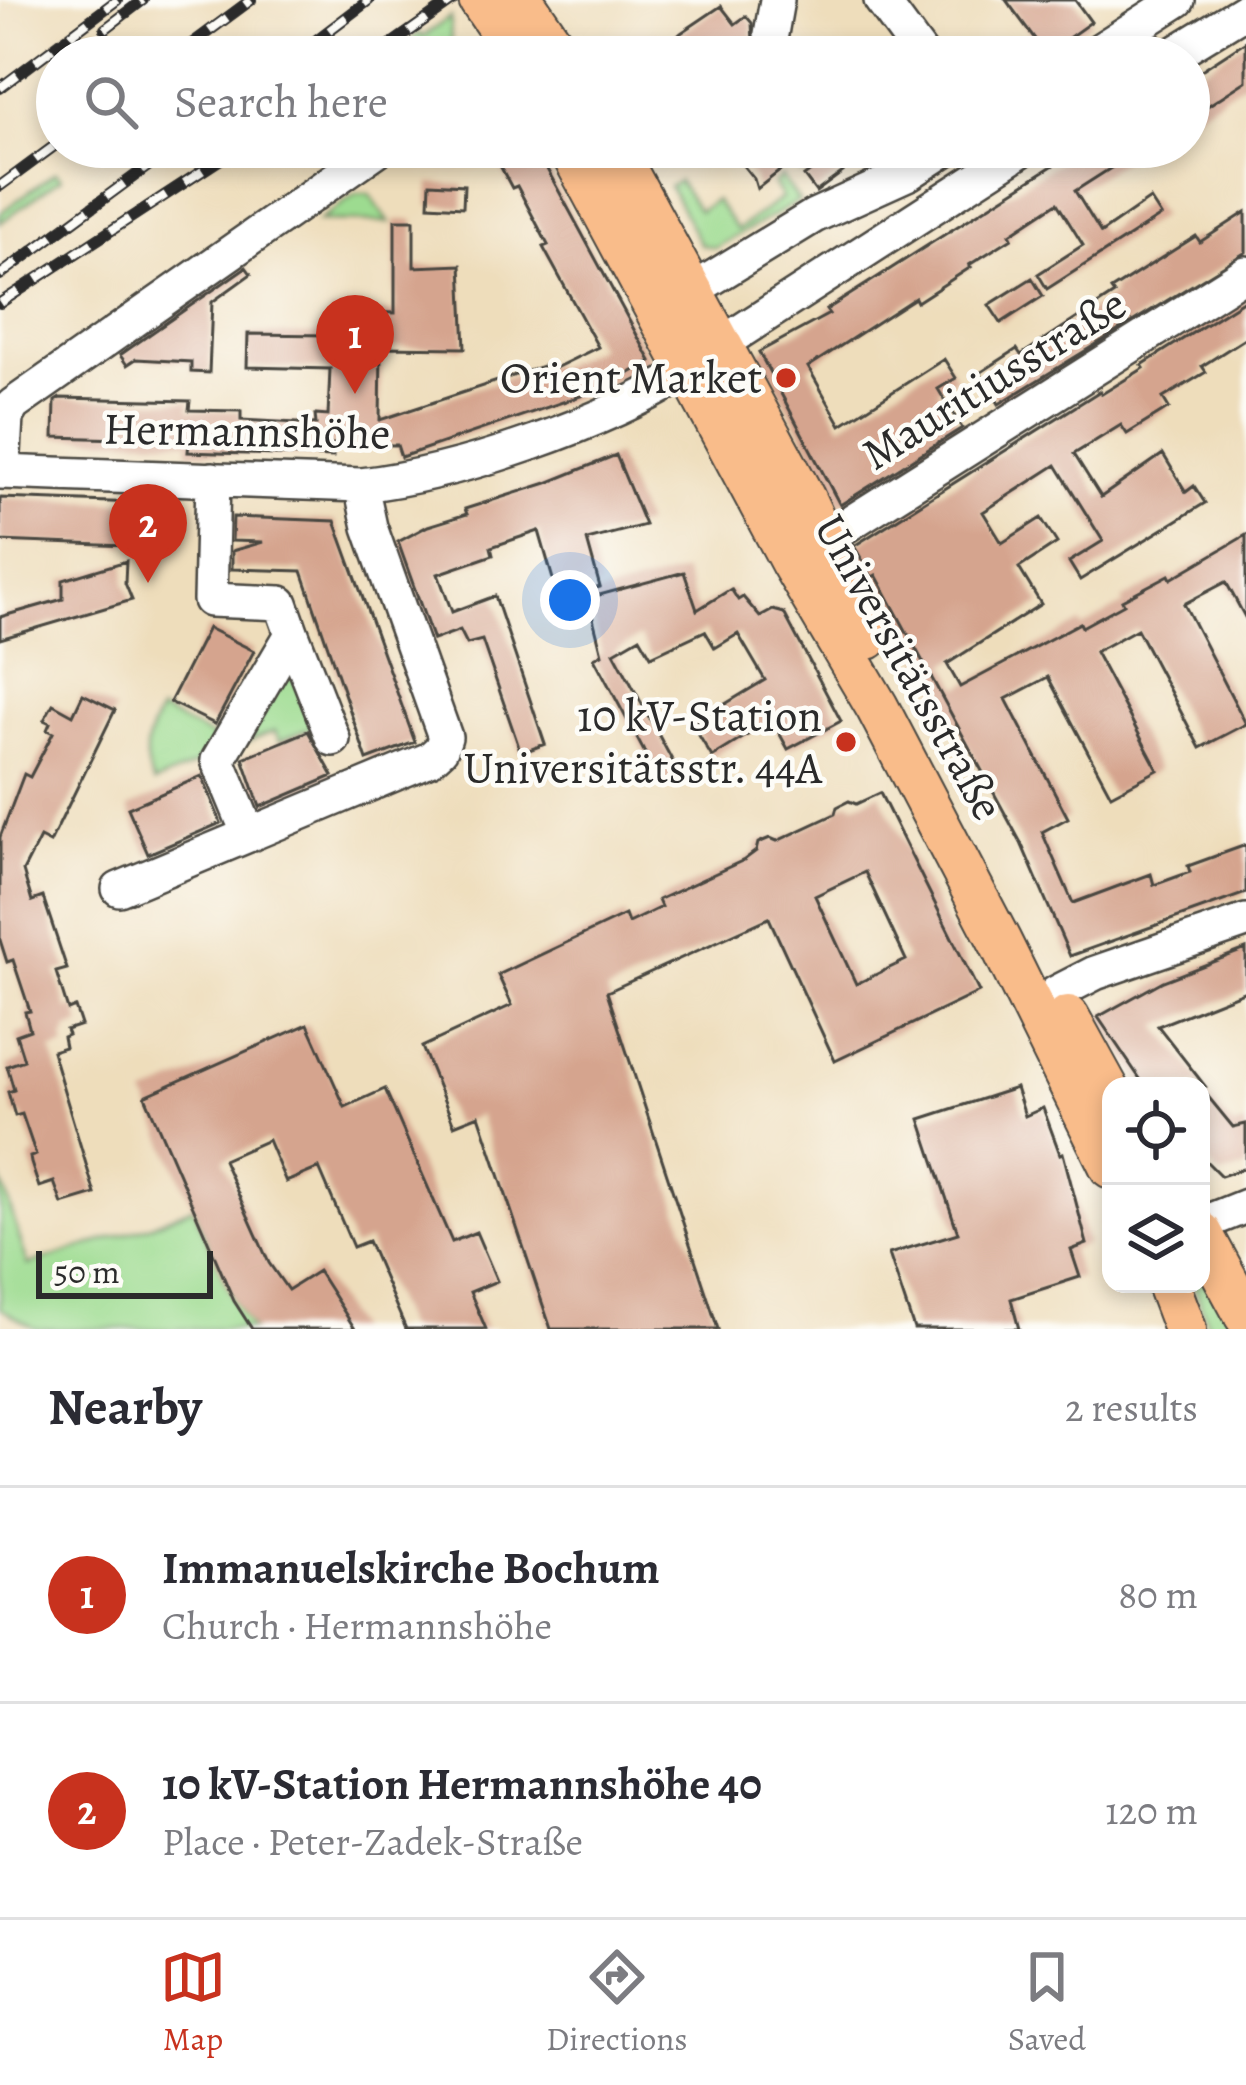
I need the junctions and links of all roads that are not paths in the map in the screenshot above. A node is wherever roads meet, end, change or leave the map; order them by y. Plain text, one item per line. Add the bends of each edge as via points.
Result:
1 (480, 0) edge
2 (522, 0) edge
3 (777, 0) edge
4 (1178, 0) edge
5 (895, 8) edge
6 (1246, 10) edge
7 (771, 34) dead end
8 (505, 36) edge
9 (547, 36) edge
10 (911, 36) edge
11 (1122, 36) edge
12 (1203, 36) edge
13 (351, 168) edge
14 (583, 168) edge
15 (625, 168) edge
16 (914, 168) edge
17 (994, 168) edge
18 (1246, 273) edge
19 (693, 290) junction
20 (705, 357) junction
21 (2, 472) edge
22 (213, 479) junction
23 (362, 485) junction
24 (807, 551) junction
25 (292, 634) junction
26 (333, 739) dead end
27 (250, 835) junction
28 (119, 889) dead end
29 (1246, 920) edge
30 (1047, 1004) junction
31 (1102, 1082) edge
32 (1102, 1144) edge
33 (1246, 1207) edge
34 (1210, 1224) edge
35 (1210, 1246) edge
36 (1171, 1293) edge
37 (1246, 1316) edge
38 (1185, 1329) edge

1 - 8 main road
2 - 9 main road
3 - 7 street
4 - 11 street
5 - 10 street
6 - 12 street
13 - 21 street via 13,405
14 - 20 main road, Universitätsstraße
15 - 19 main road
16 - 19 street via 814,216
17 - 20 street, Hermannshöhe
18 - 24 street, Mauritiusstraße
19 - 20 main road
20 - 23 street, Hermannshöhe via 605,416 405,480
20 - 24 main road, Universitätsstraße
21 - 22 street, Hermannshöhe
22 - 23 street, Hermannshöhe
22 - 25 street via 210,600 281,603
23 - 27 street via 445,737 430,759
24 - 30 main road, Universitätsstraße via 845,647
25 - 26 street
25 - 27 street via 218,760
27 - 28 street
29 - 30 street via 1095,973
30 - 31 main road, Universitätsstraße
30 - 32 main road, Universitätsstraße
33 - 34 street
35 - 37 main road
36 - 38 main road

